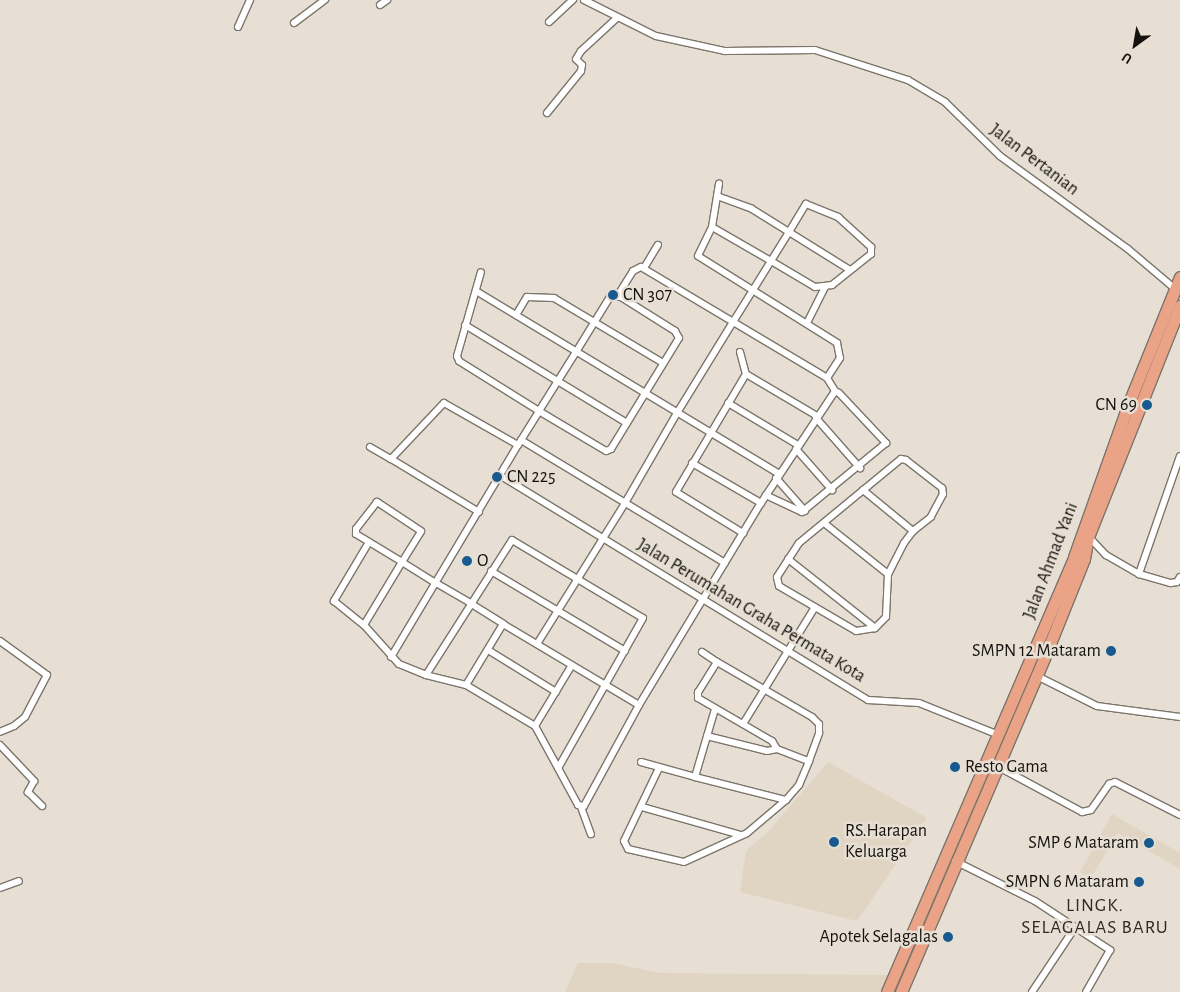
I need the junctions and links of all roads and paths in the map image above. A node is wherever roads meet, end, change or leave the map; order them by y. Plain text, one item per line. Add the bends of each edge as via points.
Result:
1 (250, 0) edge
2 (387, 0) edge
3 (573, 0) edge
4 (584, 0) edge
5 (322, 1) edge
6 (380, 5) dead end
7 (618, 18) junction
8 (549, 22) dead end
9 (294, 23) dead end
10 (238, 27) dead end
11 (547, 113) dead end
12 (719, 184) dead end
13 (717, 196) junction
14 (712, 227) junction
15 (789, 232) junction
16 (658, 245) dead end
17 (771, 261) junction
18 (644, 268) junction
19 (850, 270) junction
20 (481, 272) dead end
21 (1180, 277) edge
22 (825, 287) junction
23 (1174, 288) junction
24 (753, 290) junction
25 (476, 291) junction
26 (618, 295) junction
27 (1180, 306) edge
28 (516, 315) junction
29 (594, 322) junction
30 (733, 322) junction
31 (807, 322) junction
32 (465, 325) junction
33 (576, 352) junction
34 (740, 352) dead end
35 (663, 364) junction
36 (746, 374) junction
37 (827, 378) junction
38 (558, 382) junction
39 (835, 391) junction
40 (645, 393) junction
41 (728, 403) junction
42 (539, 411) junction
43 (678, 413) junction
44 (816, 417) junction
45 (627, 423) junction
46 (710, 432) junction
47 (519, 442) junction
48 (370, 446) dead end
49 (797, 447) junction
50 (1180, 456) edge
51 (391, 459) junction
52 (692, 463) junction
53 (860, 468) junction
54 (500, 476) junction
55 (778, 476) junction
56 (832, 490) junction
57 (863, 490) junction
58 (766, 495) junction
59 (625, 503) junction
60 (761, 503) junction
61 (805, 511) junction
62 (479, 512) junction
63 (824, 523) junction
64 (913, 531) junction
65 (743, 533) junction
66 (1085, 537) junction
67 (603, 538) junction
68 (369, 542) junction
69 (1079, 558) junction
70 (788, 559) junction
71 (402, 562) junction
72 (725, 563) junction
73 (491, 571) junction
74 (888, 574) junction
75 (1139, 574) junction
76 (578, 577) junction
77 (1180, 577) edge
78 (436, 583) junction
79 (704, 599) junction
80 (470, 603) junction
81 (815, 607) junction
82 (557, 611) junction
83 (503, 624) junction
84 (364, 625) junction
85 (876, 628) junction
86 (0, 641) edge
87 (537, 644) junction
88 (488, 650) junction
89 (788, 650) junction
90 (625, 651) junction
91 (702, 652) dead end
92 (391, 657) junction
93 (717, 662) junction
94 (572, 665) junction
95 (426, 675) junction
96 (1037, 676) junction
97 (466, 685) junction
98 (605, 685) junction
99 (764, 689) junction
100 (556, 692) junction
101 (639, 706) junction
102 (1017, 708) junction
103 (715, 709) junction
104 (1180, 717) edge
105 (743, 724) junction
106 (535, 726) junction
107 (0, 732) edge
108 (707, 736) junction
109 (999, 736) junction
110 (0, 745) edge
111 (777, 749) junction
112 (809, 761) junction
113 (641, 762) dead end
114 (998, 766) junction
115 (558, 768) junction
116 (660, 768) junction
117 (695, 777) junction
118 (786, 800) junction
119 (42, 806) dead end
120 (581, 807) junction
121 (642, 807) junction
122 (1180, 816) edge
123 (591, 834) dead end
124 (741, 835) junction
125 (957, 848) junction
126 (19, 881) dead end
127 (0, 888) edge
128 (1074, 929) junction
129 (888, 992) edge
130 (901, 992) edge
131 (1032, 992) edge
132 (1086, 992) edge

1 - 10 street
2 - 6 street
3 - 8 street
4 - 7 street, Jalan Pertanian
5 - 9 street
7 - 11 street via 581,51 576,59 582,65 582,71
7 - 23 street, Jalan Pertanian via 650,34 717,50 815,50 908,80 945,102 1000,156 1128,249
12 - 13 street
13 - 14 street
13 - 15 street via 746,205
14 - 17 street
14 - 24 street via 698,256
15 - 17 street
15 - 19 street
15 - 19 street via 808,203 838,217 872,251 869,258
16 - 18 street
17 - 22 street via 815,287
17 - 24 street
18 - 26 street via 635,268
18 - 30 street
19 - 22 street
20 - 25 street
21 - 23 highway, Jalan Ahmad Yani
22 - 31 street
23 - 66 highway, Jalan Ahmad Yani
24 - 30 street
24 - 31 street
25 - 28 street
25 - 32 street
26 - 29 street via 610,297
26 - 35 street via 679,335
27 - 66 highway
28 - 29 street via 527,297 550,297
28 - 33 street
29 - 33 street
29 - 35 street
30 - 37 street
30 - 43 street
31 - 37 street via 834,340 840,351 840,358
32 - 38 street
32 - 42 street via 457,356 459,361
33 - 38 street
33 - 40 street
34 - 36 street
35 - 40 street
36 - 41 street
36 - 44 street
37 - 39 street
38 - 42 street
38 - 45 street
39 - 44 street
39 - 53 street via 886,444
40 - 43 street
40 - 45 street
41 - 46 street
41 - 49 street
42 - 45 street via 606,452 611,450
42 - 47 street
43 - 46 street
43 - 59 street
44 - 49 street
44 - 53 street
46 - 52 street
46 - 55 street
47 - 51 street via 444,404
47 - 54 street
47 - 59 street
48 - 51 street
49 - 55 street
49 - 56 street
50 - 75 street
51 - 62 street
52 - 60 street
52 - 65 street via 676,492
53 - 56 street
54 - 62 street
54 - 67 street, Jalan Perumahan Graha Permata Kota
55 - 58 street
55 - 61 street
56 - 61 street
57 - 63 street
57 - 64 street
57 - 64 street via 901,459 906,460 944,492 931,516
58 - 60 street
58 - 61 street via 798,512
59 - 67 street
59 - 72 street
60 - 65 street
62 - 78 street
63 - 70 street via 799,543
63 - 74 street
64 - 74 street
65 - 72 street
66 - 69 highway, Jalan Ahmad Yani
66 - 75 street via 1106,555
67 - 76 street
67 - 79 street, Jalan Perumahan Graha Permata Kota
68 - 71 street
68 - 71 street via 356,534 356,529 377,502 420,529
68 - 84 street via 334,601
69 - 96 highway
69 - 102 highway, Jalan Ahmad Yani
70 - 81 street via 776,583
70 - 85 street
71 - 78 street
71 - 84 street
72 - 79 street
73 - 76 street via 509,541 514,539
73 - 80 street
73 - 82 street
74 - 85 street via 885,585 889,609 886,618
75 - 77 street via 1175,583
76 - 82 street
76 - 90 street via 640,614 643,621
78 - 80 street
78 - 92 street
79 - 89 street, Jalan Perumahan Graha Permata Kota
79 - 101 street
80 - 83 street
80 - 95 street
81 - 85 street via 853,630
81 - 89 street
82 - 87 street
82 - 90 street
83 - 87 street
83 - 88 street
84 - 92 street
86 - 107 street via 47,675 25,717 9,730
87 - 94 street
88 - 97 street
88 - 100 street
89 - 99 street
89 - 109 street, Jalan Perumahan Graha Permata Kota via 872,701 928,706
90 - 98 street
91 - 93 street
92 - 95 street via 409,670
93 - 99 street
93 - 103 street via 697,696
94 - 98 street
94 - 100 street
95 - 97 street
96 - 102 highway
96 - 104 street via 1081,701 1097,706
97 - 106 street
98 - 101 street
98 - 115 street
99 - 105 street
99 - 112 street via 819,724
100 - 106 street
101 - 120 street
102 - 109 highway, Jalan Ahmad Yani
102 - 114 highway
103 - 105 street
103 - 108 street
105 - 111 street via 772,741
106 - 115 street
108 - 111 street via 767,751
108 - 117 street
109 - 125 highway, Jalan Ahmad Yani
110 - 119 street via 34,781 28,792
111 - 112 street
112 - 118 street via 799,785
113 - 116 street
114 - 122 street via 1082,812 1092,810 1108,785 1115,782
114 - 125 highway
115 - 120 street
116 - 117 street
116 - 121 street
117 - 118 street
118 - 124 street
120 - 123 street
121 - 124 street
121 - 124 street via 624,841 628,849 684,862
125 - 128 street
125 - 129 highway, Jalan Ahmad Yani
125 - 130 highway
126 - 127 street
128 - 131 street
128 - 132 street via 1110,950

